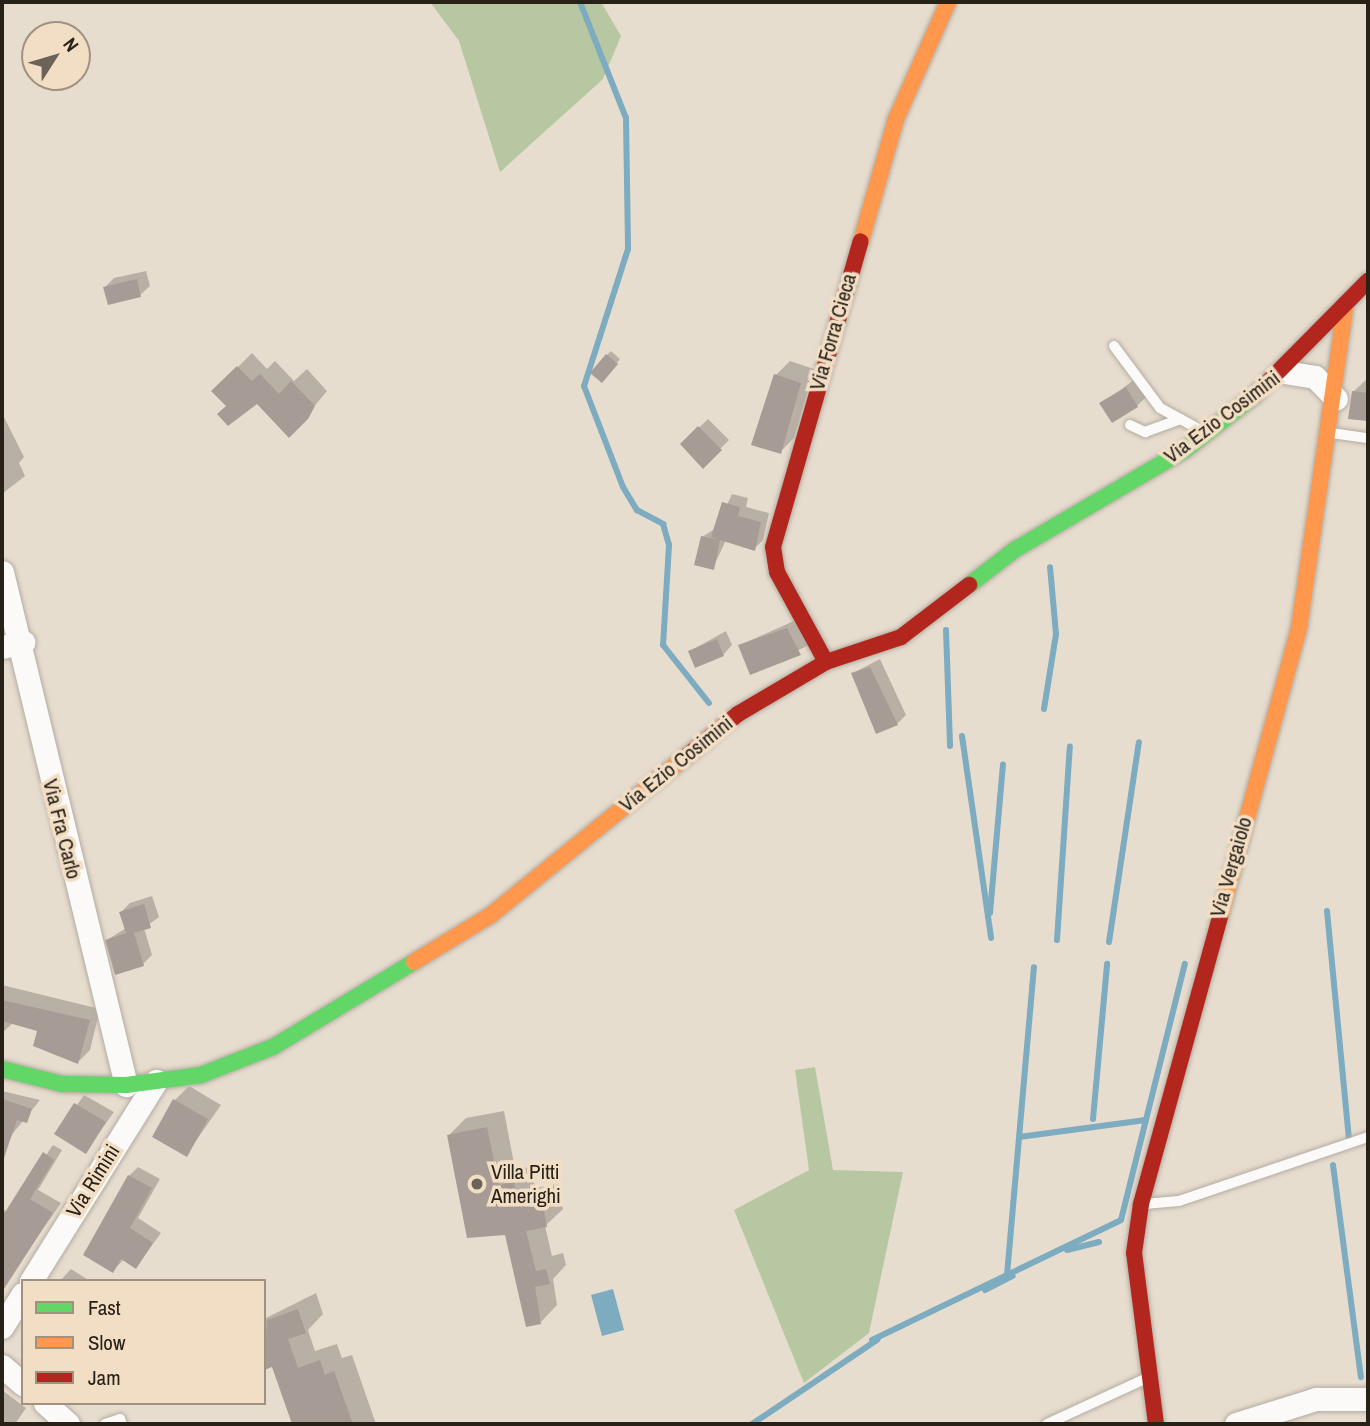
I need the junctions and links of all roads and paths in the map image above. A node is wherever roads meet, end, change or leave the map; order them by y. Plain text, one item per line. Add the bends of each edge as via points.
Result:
1 (948, 2) edge
2 (1368, 281) edge
3 (1355, 304) edge
4 (1114, 346) dead end
5 (1284, 372) junction
6 (1336, 400) junction
7 (1181, 419) junction
8 (1130, 425) dead end
9 (1207, 433) junction
10 (1331, 433) junction
11 (1368, 438) edge
12 (2, 572) edge
13 (12, 645) edge
14 (826, 663) junction
15 (2, 1069) edge
16 (156, 1081) junction
17 (126, 1085) junction
18 (1368, 1137) edge
19 (1141, 1204) junction
20 (32, 1279) edge
21 (21, 1297) edge
22 (2, 1327) edge
23 (2, 1366) edge
24 (1153, 1376) junction
25 (21, 1382) edge
26 (1368, 1399) edge
27 (47, 1405) edge
28 (68, 1424) edge
29 (105, 1424) edge
30 (122, 1424) edge
31 (1047, 1424) edge
32 (1156, 1424) edge
33 (1236, 1424) edge

1 - 14 street, Via Forra Cieca via 896,118 773,547 777,572
2 - 3 street, Via Ezio Cosimini
3 - 5 street, Via Ezio Cosimini
3 - 6 street, Via Vergaiolo
4 - 7 lane via 1160,408
5 - 6 street via 1315,377
5 - 9 street, Via Ezio Cosimini
6 - 10 street, Via Vergaiolo
7 - 8 lane via 1145,432
7 - 9 lane
9 - 14 street, Via Ezio Cosimini via 1016,549 901,637
10 - 11 lane
10 - 19 street, Via Vergaiolo via 1299,628
12 - 13 street, Via Fra Carlo
13 - 17 street, Via Fra Carlo
14 - 16 street, Via Ezio Cosimini via 695,743 577,848 448,944 273,1047 201,1074
15 - 17 street, Via Ezio Cosimini via 62,1084
16 - 17 street, Via Ezio Cosimini
16 - 20 street, Via Rimini
18 - 19 lane via 1179,1201
19 - 24 street, Via Vergaiolo via 1134,1253
21 - 22 street
23 - 25 street
24 - 31 lane
24 - 32 street, Via Vergaiolo
26 - 33 street via 1316,1399
27 - 28 street
29 - 30 lane via 120,1419

